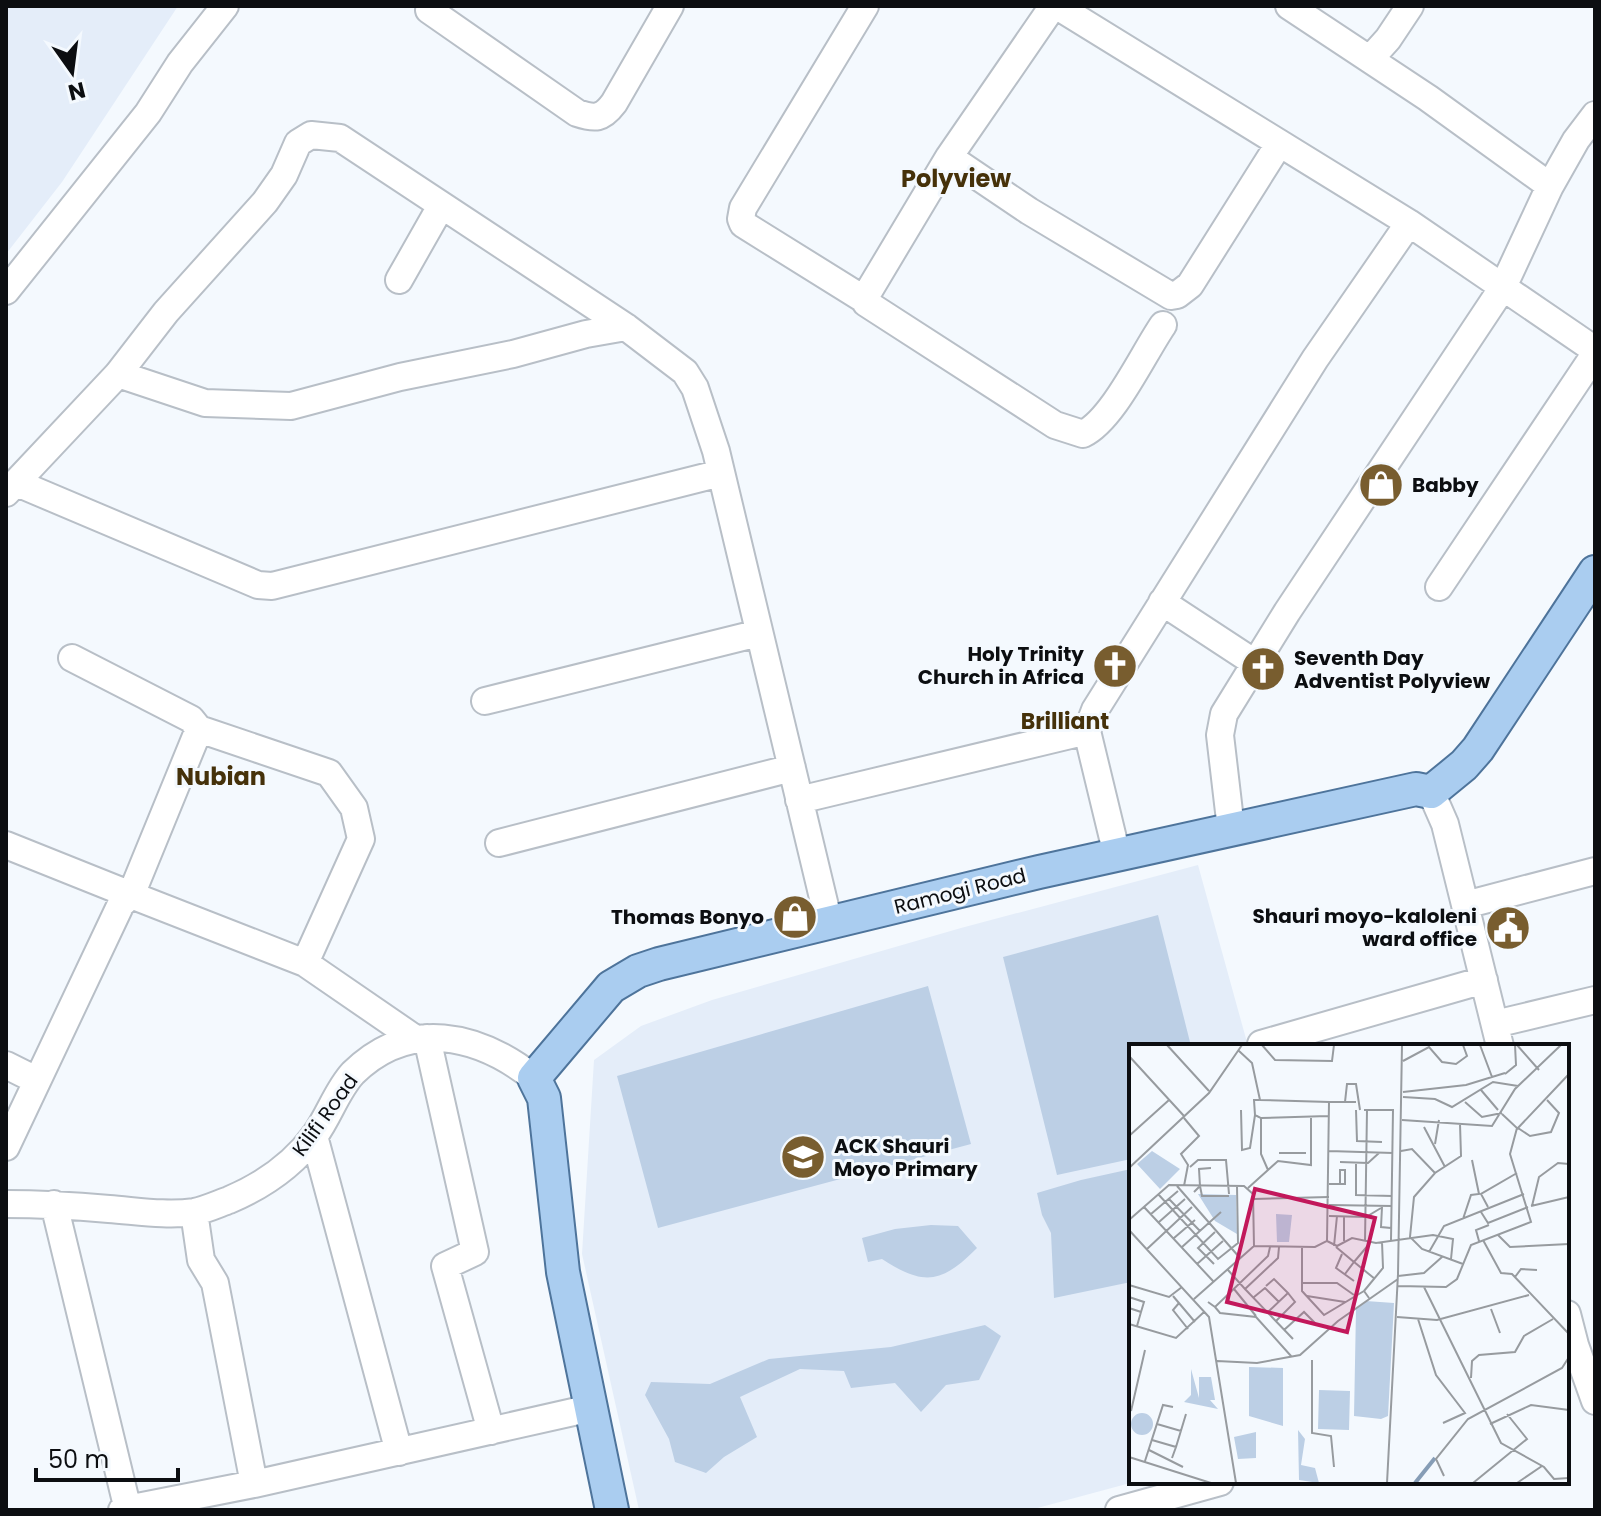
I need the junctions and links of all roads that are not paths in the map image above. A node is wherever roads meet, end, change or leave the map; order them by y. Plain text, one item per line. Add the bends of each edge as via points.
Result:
1 (225, 6) edge
2 (670, 6) edge
3 (865, 6) edge
4 (1055, 6) edge
5 (1289, 6) edge
6 (1410, 6) edge
7 (429, 10) dead end
8 (1084, 14) edge
9 (1370, 59) junction
10 (1595, 115) edge
11 (1279, 144) junction
12 (949, 157) junction
13 (1550, 186) junction
14 (441, 206) junction
15 (1409, 223) junction
16 (399, 280) dead end
17 (1503, 287) junction
18 (6, 291) edge
19 (865, 300) junction
20 (1163, 325) dead end
21 (626, 327) junction
22 (1595, 352) edge
23 (118, 374) junction
24 (721, 473) junction
25 (11, 488) edge
26 (1439, 587) dead end
27 (1590, 591) edge
28 (1162, 602) junction
29 (759, 633) junction
30 (72, 658) dead end
31 (1255, 663) junction
32 (485, 701) dead end
33 (199, 729) junction
34 (1087, 731) junction
35 (792, 768) junction
36 (1431, 792) junction
37 (799, 800) junction
38 (1231, 829) junction
39 (499, 843) dead end
40 (6, 845) edge
41 (1117, 855) junction
42 (1595, 871) edge
43 (131, 895) junction
44 (1465, 905) junction
45 (829, 923) junction
46 (305, 963) junction
47 (1484, 980) junction
48 (1595, 1000) edge
49 (1497, 1035) edge
50 (422, 1039) junction
51 (1261, 1044) edge
52 (6, 1065) edge
53 (534, 1078) junction
54 (36, 1080) junction
55 (314, 1136) junction
56 (6, 1147) edge
57 (6, 1204) edge
58 (54, 1204) junction
59 (194, 1212) junction
60 (1569, 1323) edge
61 (1583, 1389) edge
62 (591, 1408) junction
63 (491, 1431) junction
64 (399, 1452) junction
65 (254, 1484) junction
66 (1213, 1484) edge
67 (126, 1509) edge
68 (612, 1510) edge
69 (1119, 1510) edge

1 - 18 street via 148,113
2 - 7 street via 614,103 606,114 592,118 577,113
3 - 19 street via 750,195 741,219
4 - 8 street
4 - 12 street
5 - 9 street
6 - 9 street
8 - 11 street
9 - 13 street
10 - 13 street
11 - 12 street via 1190,285 1171,296
11 - 15 street
12 - 19 street
13 - 17 street
14 - 16 street
14 - 21 street
14 - 23 street via 340,138 311,135 298,143 265,202
15 - 17 street
15 - 28 street via 1315,359
17 - 22 street
17 - 31 street
19 - 20 street via 1055,425 1083,434 1112,407
21 - 23 street via 291,406 205,403
21 - 24 street via 685,372 695,388
22 - 26 street
23 - 25 street
24 - 25 street via 272,586
24 - 29 street
27 - 36 main road via 1478,749
28 - 31 street
28 - 34 street
29 - 32 street
29 - 35 street
30 - 33 street via 191,719
31 - 38 street via 1220,726
33 - 43 street
33 - 46 street via 329,773 354,808 361,839
34 - 37 street
34 - 41 street
35 - 37 street
35 - 39 street
36 - 38 main road, Ramogi Road via 1416,789
36 - 44 street via 1445,824
37 - 45 street
38 - 41 main road, Ramogi Road
40 - 43 street
41 - 45 main road, Ramogi Road
42 - 44 street
43 - 46 street
43 - 54 street via 121,904
44 - 47 street
45 - 53 main road, Ramogi Road via 638,971 611,987
46 - 50 street
47 - 49 street
47 - 51 street
48 - 49 street
50 - 53 street, Kilifi Road via 461,1039 509,1058
50 - 55 street, Kilifi Road via 373,1056 350,1076
50 - 63 street via 475,1252 445,1266
52 - 54 street
53 - 62 main road via 544,1098 563,1272
54 - 56 street
55 - 59 street, Kilifi Road via 287,1166 257,1187
55 - 64 street
57 - 58 street, Kilifi Road
58 - 59 street, Kilifi Road
58 - 67 street
59 - 65 street via 201,1260 215,1283
60 - 61 street
62 - 63 street
62 - 68 main road
63 - 64 street
64 - 65 street
65 - 67 street
66 - 69 street

